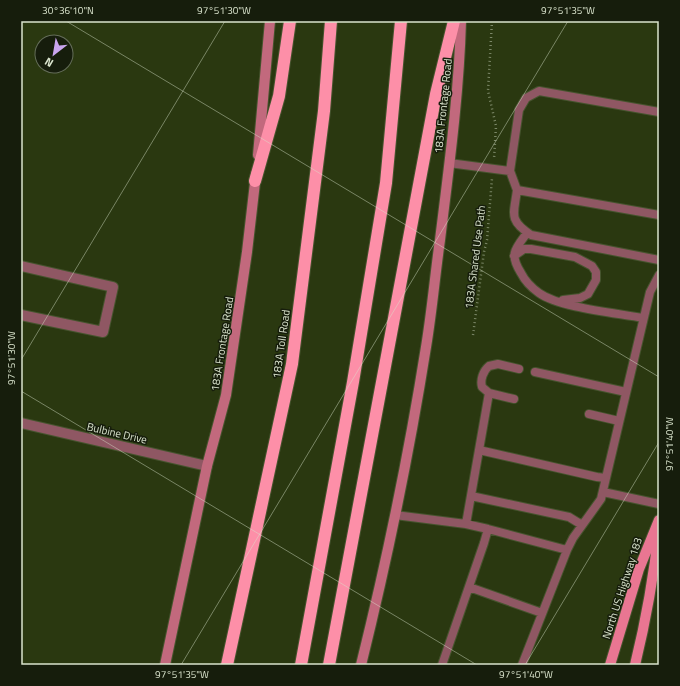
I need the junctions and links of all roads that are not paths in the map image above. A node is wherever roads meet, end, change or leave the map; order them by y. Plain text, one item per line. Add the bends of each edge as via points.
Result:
1 (270, 21) edge
2 (290, 21) edge
3 (331, 21) edge
4 (401, 21) edge
5 (454, 21) edge
6 (461, 21) edge
7 (659, 112) edge
8 (449, 163) junction
9 (510, 171) junction
10 (256, 181) junction
11 (517, 190) junction
12 (659, 215) edge
13 (527, 233) junction
14 (514, 256) junction
15 (659, 260) edge
16 (21, 266) edge
17 (659, 275) edge
18 (548, 298) junction
19 (21, 315) edge
20 (644, 318) junction
21 (519, 369) dead end
22 (535, 372) dead end
23 (626, 392) junction
24 (489, 393) junction
25 (514, 399) dead end
26 (589, 414) dead end
27 (619, 421) junction
28 (21, 423) edge
29 (479, 450) junction
30 (207, 466) junction
31 (606, 478) junction
32 (603, 492) junction
33 (470, 496) junction
34 (659, 504) edge
35 (395, 515) junction
36 (659, 520) edge
37 (466, 524) junction
38 (582, 525) junction
39 (659, 528) edge
40 (488, 529) junction
41 (567, 550) junction
42 (469, 587) junction
43 (542, 614) junction
44 (228, 662) edge
45 (165, 665) edge
46 (301, 665) edge
47 (329, 665) edge
48 (361, 665) edge
49 (442, 665) edge
50 (522, 665) edge
51 (610, 665) edge
52 (635, 665) edge

1 - 10 main road, 183A Frontage Road
2 - 10 highway via 279,96
3 - 44 highway, 183A Toll Road via 324,111 292,364
4 - 46 highway via 386,183 354,382
5 - 47 highway via 436,94
6 - 8 main road, 183A Frontage Road
7 - 9 lane via 539,91 526,98 519,110
8 - 9 lane
8 - 35 main road, 183A Frontage Road via 426,346
9 - 11 lane
10 - 30 main road, 183A Frontage Road via 226,395
11 - 12 lane
11 - 13 lane via 513,217
13 - 14 lane via 519,243
13 - 15 lane
14 - 18 lane via 514,263 526,280
14 - 18 lane via 531,249 576,257 592,266 596,272 596,280 588,294 572,300
16 - 19 street via 113,287 103,332
17 - 20 lane via 650,292
18 - 20 lane via 576,306
20 - 23 lane
21 - 24 lane via 498,364 489,366 484,372 481,384
22 - 23 lane
23 - 27 lane
24 - 25 lane
24 - 29 lane
26 - 27 lane
27 - 31 lane
28 - 30 street, Bulbine Drive
29 - 31 lane
29 - 33 lane
30 - 45 main road, 183A Frontage Road
31 - 32 lane
32 - 34 lane
32 - 38 lane via 597,506
33 - 37 lane
33 - 38 lane via 569,517
35 - 37 lane
35 - 48 main road, 183A Frontage Road
36 - 51 main road, North US Highway 183 via 640,569
37 - 40 lane
38 - 41 lane
39 - 52 main road via 645,626
40 - 41 lane
40 - 42 lane
41 - 43 lane
42 - 43 lane
42 - 49 lane
43 - 50 lane

